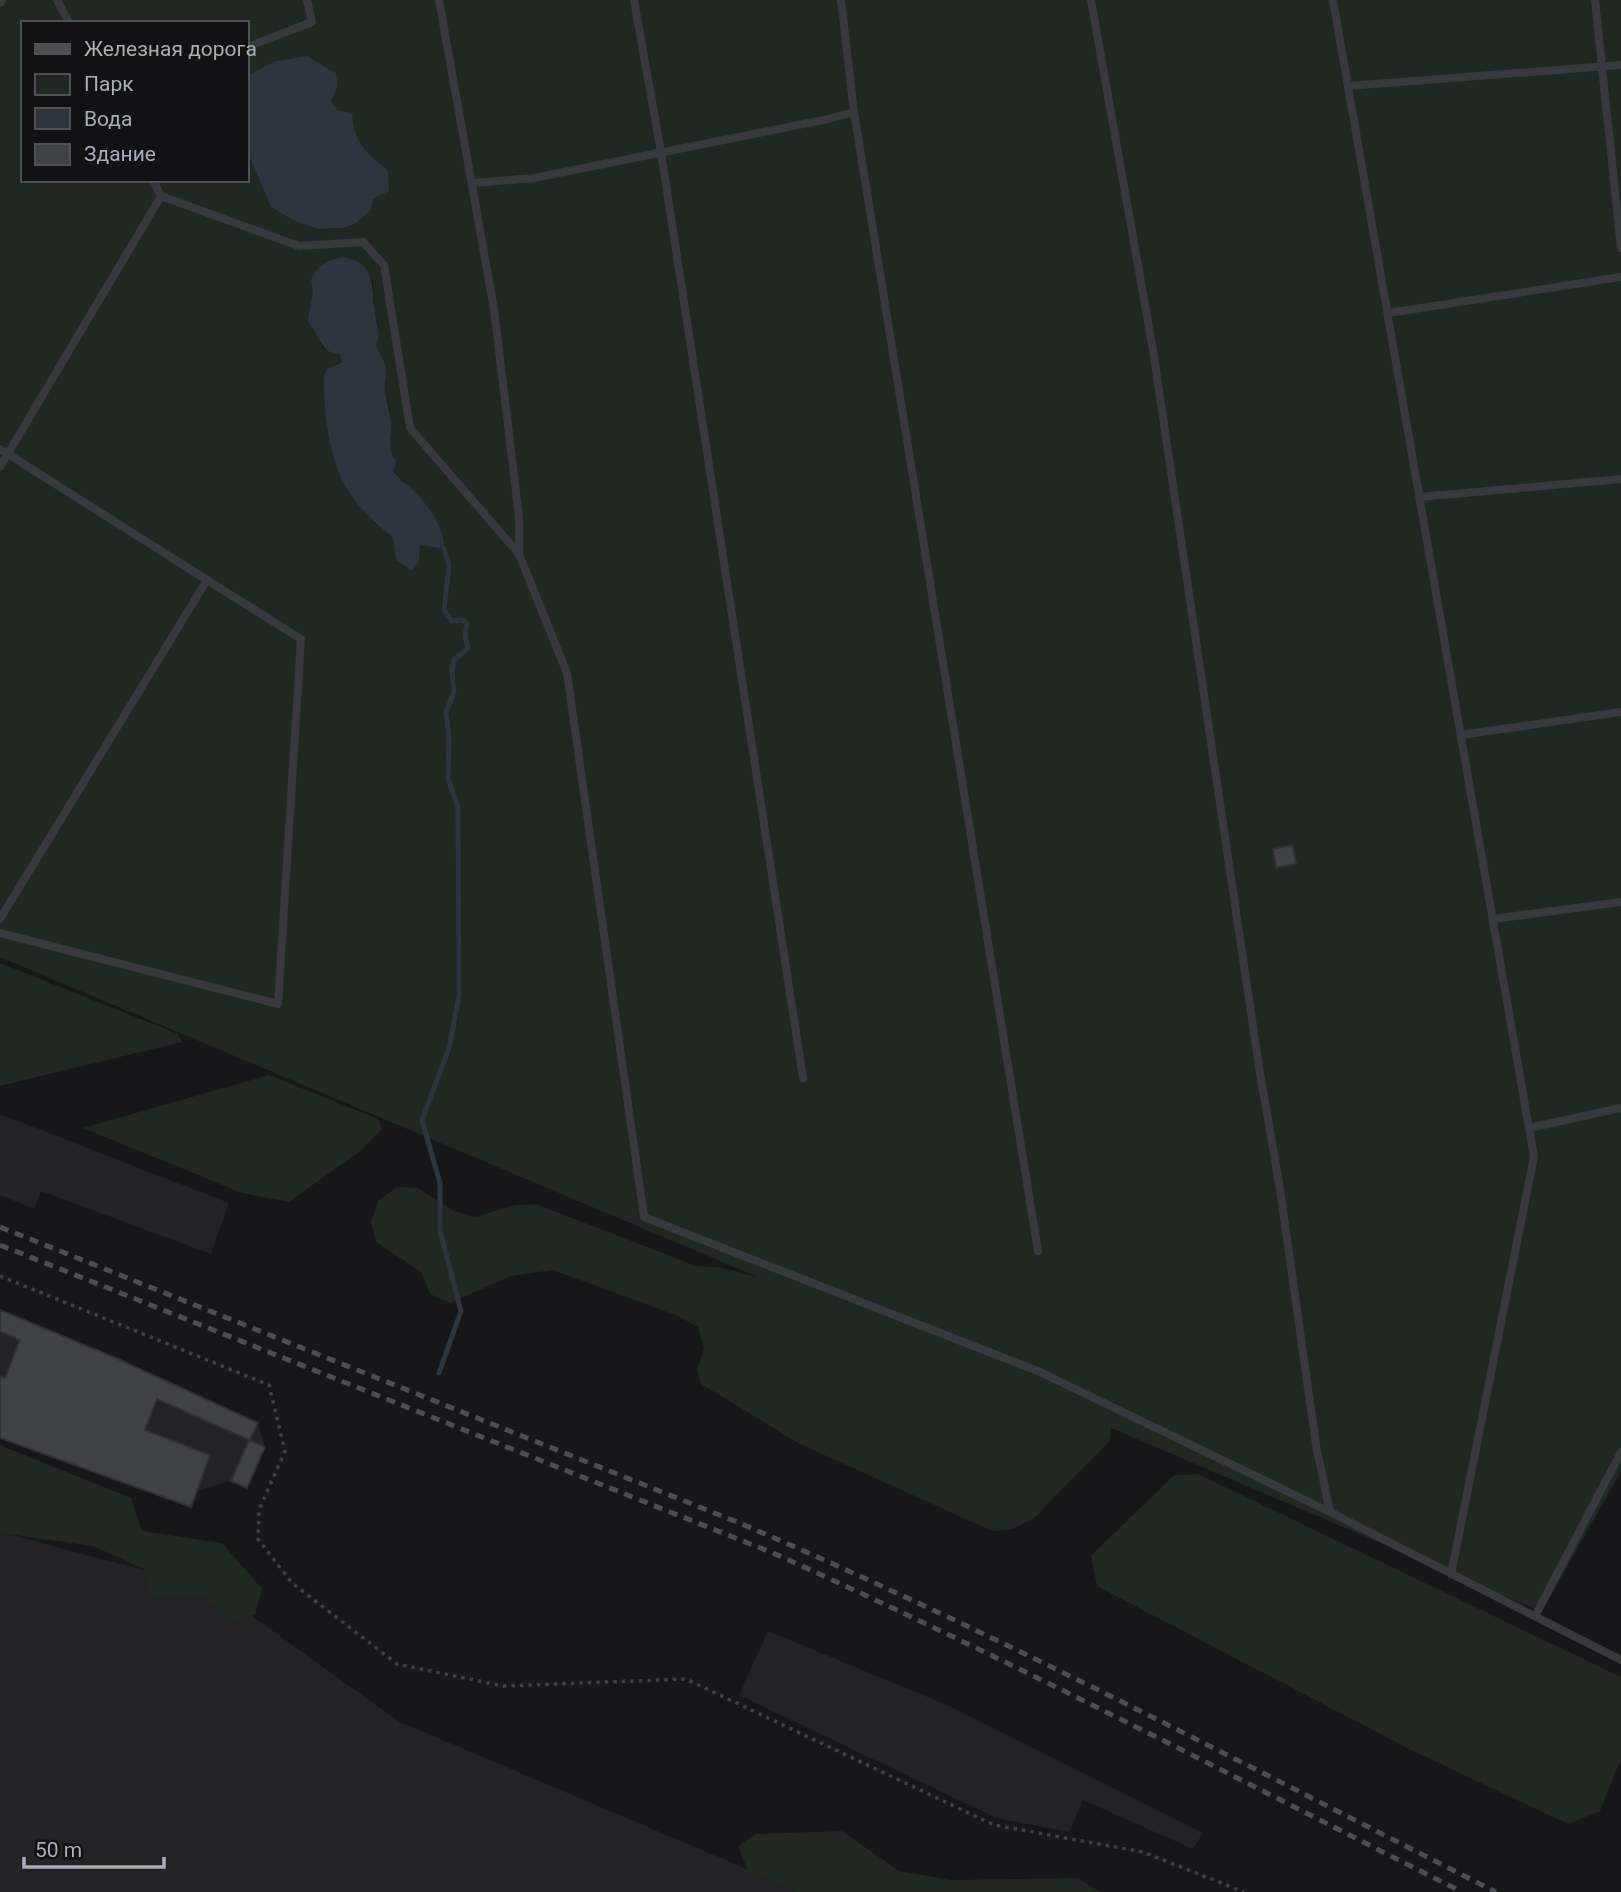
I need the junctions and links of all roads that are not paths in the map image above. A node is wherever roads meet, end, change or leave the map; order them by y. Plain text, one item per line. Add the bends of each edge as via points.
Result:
1 (57, 0) edge
2 (307, 0) edge
3 (439, 0) edge
4 (634, 0) edge
5 (841, 0) edge
6 (1091, 0) edge
7 (1334, 0) edge
8 (1595, 0) edge
9 (68, 21) edge
10 (248, 47) edge
11 (1621, 65) edge
12 (1602, 66) junction
13 (1348, 86) junction
14 (854, 111) junction
15 (661, 152) junction
16 (154, 182) edge
17 (473, 183) junction
18 (161, 196) junction
19 (1621, 248) edge
20 (1621, 277) edge
21 (1388, 313) junction
22 (4, 452) edge
23 (0, 467) edge
24 (1621, 479) edge
25 (1420, 497) junction
26 (519, 554) junction
27 (207, 580) junction
28 (1621, 712) edge
29 (1461, 735) junction
30 (1621, 902) edge
31 (0, 919) edge
32 (1493, 919) junction
33 (0, 933) edge
34 (803, 1078) dead end
35 (1621, 1108) edge
36 (1529, 1128) junction
37 (1038, 1251) dead end
38 (1621, 1452) edge
39 (1330, 1512) junction
40 (1451, 1574) junction
41 (1535, 1616) junction
42 (1621, 1660) edge

1 - 9 lane
2 - 10 lane via 312,22
3 - 17 lane
4 - 15 lane
5 - 14 lane
6 - 39 lane via 1153,350 1316,1445
7 - 13 lane
8 - 12 lane
11 - 12 lane
12 - 13 lane
12 - 19 lane
13 - 21 lane
14 - 15 lane
14 - 37 lane
15 - 17 lane via 534,178
15 - 34 lane
16 - 18 lane
17 - 26 lane via 495,309 519,517
18 - 22 lane
18 - 26 lane via 299,246 363,242 384,264 410,428
20 - 21 lane
21 - 25 lane
22 - 23 lane
22 - 27 lane
24 - 25 lane
25 - 29 lane
26 - 39 lane via 567,673 644,1217 1040,1372
27 - 31 lane
27 - 33 lane via 301,639 278,1004
28 - 29 lane
29 - 32 lane
30 - 32 lane
32 - 36 lane
35 - 36 lane
36 - 40 lane via 1534,1157
38 - 41 lane
39 - 40 lane
40 - 41 lane
41 - 42 lane

